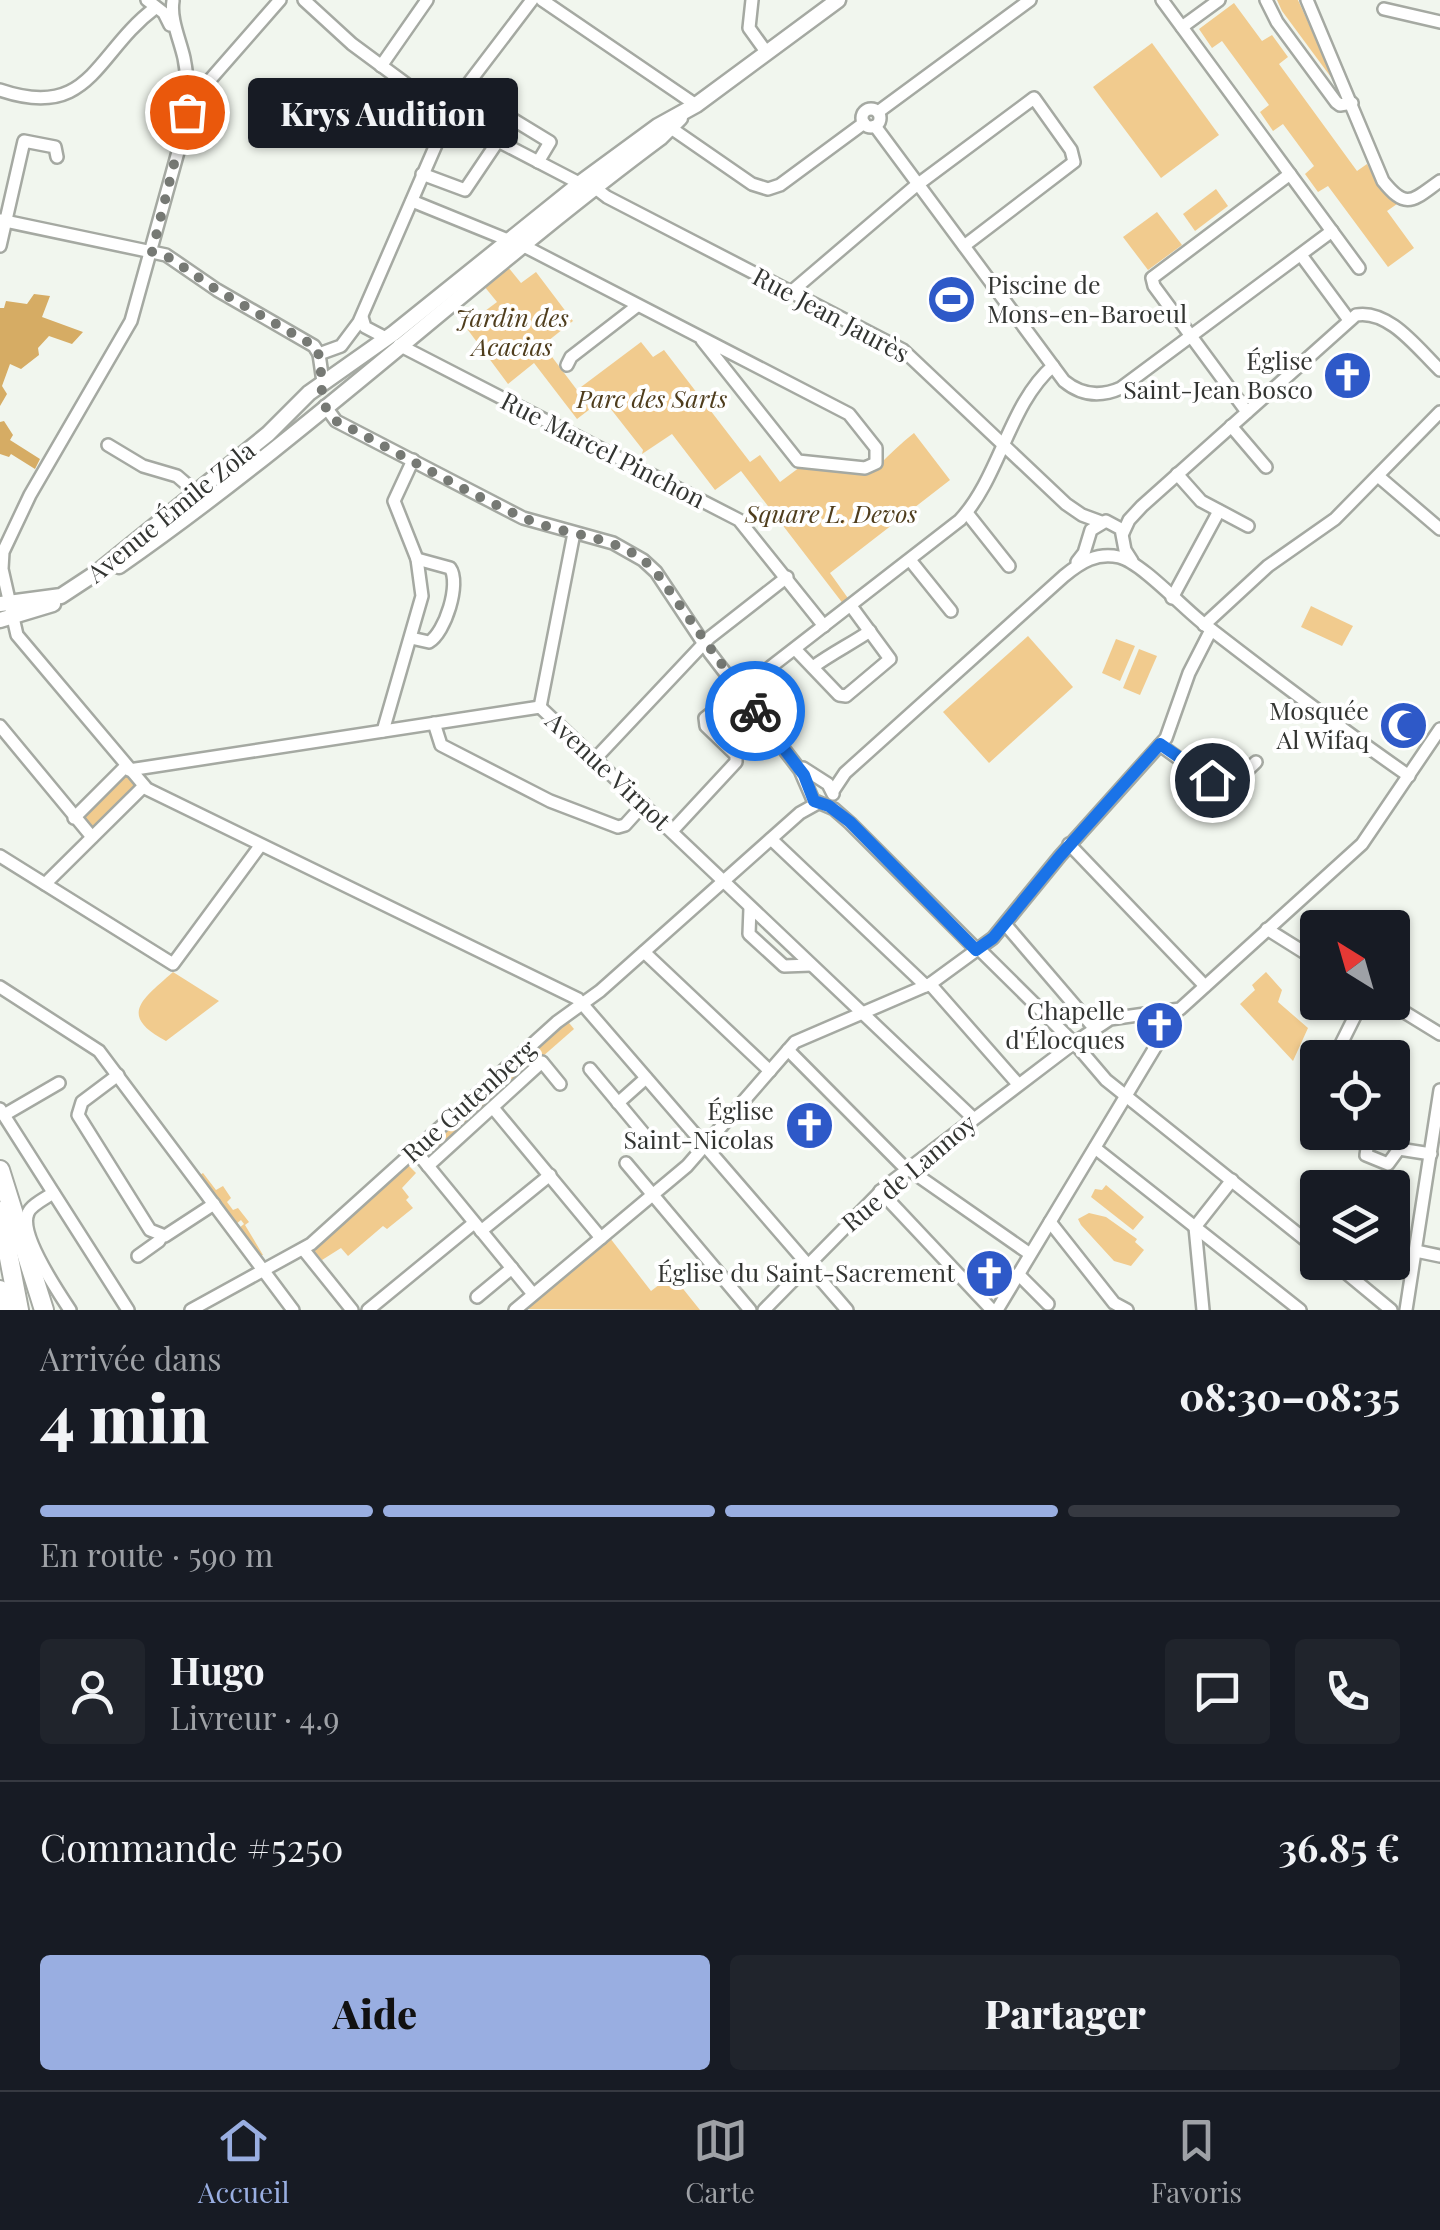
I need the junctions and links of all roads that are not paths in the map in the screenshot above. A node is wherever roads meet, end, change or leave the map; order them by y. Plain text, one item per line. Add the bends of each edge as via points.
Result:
1 (173, 0) edge
2 (280, 0) edge
3 (304, 0) edge
4 (428, 0) edge
5 (532, 0) edge
6 (542, 0) edge
7 (752, 0) edge
8 (838, 0) edge
9 (1030, 0) edge
10 (1162, 0) edge
11 (1220, 0) edge
12 (1266, 0) edge
13 (1306, 0) edge
14 (152, 4) edge
15 (1384, 9) dead end
16 (1440, 22) edge
17 (1182, 28) junction
18 (767, 52) junction
19 (381, 66) junction
20 (187, 87) junction
21 (463, 88) junction
22 (0, 90) edge
23 (1352, 104) junction
24 (696, 105) junction
25 (188, 106) junction
26 (448, 115) junction
27 (869, 125) junction
28 (671, 128) junction
29 (498, 141) junction
30 (57, 157) dead end
31 (538, 162) junction
32 (422, 174) junction
33 (1290, 174) junction
34 (1440, 180) edge
35 (918, 184) junction
36 (584, 186) junction
37 (412, 201) junction
38 (3, 221) edge
39 (1332, 231) junction
40 (514, 242) junction
41 (0, 246) edge
42 (964, 246) junction
43 (152, 252) junction
44 (1301, 255) junction
45 (1359, 268) dead end
46 (791, 292) junction
47 (637, 306) junction
48 (362, 317) junction
49 (1349, 320) junction
50 (1191, 336) junction
51 (702, 340) junction
52 (393, 342) junction
53 (319, 354) junction
54 (750, 362) junction
55 (566, 365) dead end
56 (1053, 366) junction
57 (1440, 370) edge
58 (734, 380) junction
59 (323, 382) junction
60 (324, 406) junction
61 (1247, 412) junction
62 (1440, 412) edge
63 (1230, 426) junction
64 (108, 445) dead end
65 (1004, 446) junction
66 (413, 460) junction
67 (1266, 466) dead end
68 (1177, 474) junction
69 (1378, 476) junction
70 (201, 498) junction
71 (1142, 506) junction
72 (1219, 511) junction
73 (967, 513) junction
74 (1106, 522) junction
75 (1248, 526) dead end
76 (1440, 529) edge
77 (574, 533) junction
78 (1088, 537) junction
79 (1124, 539) junction
80 (1099, 556) junction
81 (1114, 556) junction
82 (417, 559) junction
83 (910, 560) junction
84 (1009, 566) dead end
85 (1136, 566) junction
86 (1064, 576) junction
87 (787, 577) junction
88 (1172, 598) junction
89 (850, 606) junction
90 (950, 610) dead end
91 (5, 611) edge
92 (824, 626) junction
93 (1208, 627) junction
94 (870, 631) junction
95 (411, 638) junction
96 (704, 644) junction
97 (795, 649) junction
98 (813, 667) junction
99 (740, 691) junction
100 (540, 707) junction
101 (434, 723) junction
102 (0, 726) edge
103 (1440, 729) edge
104 (382, 731) junction
105 (1160, 744) junction
106 (1428, 746) junction
107 (1440, 754) edge
108 (789, 755) junction
109 (594, 759) junction
110 (1256, 762) dead end
111 (128, 768) junction
112 (1409, 776) junction
113 (144, 786) junction
114 (828, 787) junction
115 (815, 798) junction
116 (644, 804) junction
117 (74, 818) junction
118 (850, 822) junction
119 (672, 831) junction
120 (92, 837) junction
121 (771, 838) junction
122 (1070, 844) junction
123 (260, 846) junction
124 (0, 856) edge
125 (723, 881) junction
126 (45, 884) junction
127 (750, 908) junction
128 (1005, 924) junction
129 (1267, 929) junction
130 (1300, 949) edge
131 (978, 950) junction
132 (644, 952) junction
133 (810, 965) junction
134 (928, 985) junction
135 (1205, 986) junction
136 (0, 987) edge
137 (583, 1003) junction
138 (1180, 1008) junction
139 (862, 1013) junction
140 (1410, 1016) edge
141 (1095, 1028) junction
142 (1440, 1034) edge
143 (1074, 1043) junction
144 (791, 1046) junction
145 (590, 1069) dead end
146 (770, 1071) junction
147 (118, 1076) junction
148 (646, 1078) junction
149 (59, 1083) dead end
150 (560, 1084) dead end
151 (1018, 1084) junction
152 (1440, 1090) edge
153 (1126, 1094) junction
154 (618, 1103) junction
155 (494, 1109) junction
156 (2, 1112) edge
157 (972, 1117) junction
158 (650, 1142) dead end
159 (705, 1146) junction
160 (1094, 1148) junction
161 (416, 1150) junction
162 (1399, 1150) dead end
163 (1431, 1154) junction
164 (626, 1163) dead end
165 (428, 1166) junction
166 (907, 1168) junction
167 (0, 1170) edge
168 (550, 1175) junction
169 (1232, 1180) junction
170 (880, 1191) junction
171 (54, 1193) junction
172 (653, 1196) junction
173 (214, 1204) junction
174 (0, 1211) edge
175 (1050, 1222) junction
176 (477, 1227) junction
177 (1195, 1227) junction
178 (1300, 1235) edge
179 (161, 1237) junction
180 (601, 1238) junction
181 (1417, 1245) junction
182 (304, 1249) junction
183 (1030, 1254) junction
184 (138, 1256) dead end
185 (1440, 1256) edge
186 (806, 1264) junction
187 (512, 1268) junction
188 (263, 1272) junction
189 (1018, 1274) junction
190 (1355, 1280) edge
191 (0, 1290) edge
192 (533, 1294) junction
193 (477, 1297) dead end
194 (1048, 1304) dead end
195 (1115, 1307) edge
196 (200, 1308) edge
197 (3, 1310) edge
198 (19, 1310) edge
199 (44, 1310) edge
200 (70, 1310) edge
201 (128, 1310) edge
202 (293, 1310) edge
203 (352, 1310) edge
204 (368, 1310) edge
205 (515, 1310) edge
206 (750, 1310) edge
207 (764, 1310) edge
208 (847, 1310) edge
209 (994, 1310) edge
210 (1127, 1310) edge
211 (1203, 1310) edge
212 (1300, 1310) edge
213 (1391, 1310) edge
214 (1406, 1310) edge

1 - 14 street
1 - 20 street
2 - 25 street
3 - 19 street, Rue Jean Jaurès
4 - 19 street
5 - 21 street
6 - 24 street
7 - 18 street via 749,28
8 - 18 main road
9 - 27 street
10 - 17 street
11 - 17 street
12 - 23 street via 1336,102
13 - 23 street
14 - 20 street via 169,21
14 - 22 street via 80,86 34,100
15 - 16 street
17 - 33 street
18 - 24 main road
19 - 26 street, Rue Jean Jaurès
20 - 25 street
21 - 26 street
21 - 31 street via 550,142
23 - 34 street via 1379,174 1401,200 1412,200
24 - 28 main road
24 - 36 main road via 658,126
25 - 43 street
26 - 29 street, Rue Jean Jaurès
26 - 32 street
27 - 28 street via 768,189
27 - 35 street
28 - 36 main road
29 - 31 street, Rue Jean Jaurès
29 - 32 street via 465,190
30 - 38 street via 54,147 24,141
31 - 36 street, Rue Jean Jaurès
32 - 37 street
33 - 39 street
33 - 50 street via 1154,274 1153,284
35 - 42 street
35 - 42 street via 1034,98 1074,162
35 - 46 street
36 - 40 main road
36 - 46 street, Rue Jean Jaurès
37 - 40 street
37 - 48 street
38 - 41 street
38 - 43 street
39 - 44 street
39 - 45 street
40 - 47 street
40 - 52 main road
42 - 56 street
43 - 53 street via 175,260
43 - 91 street via 128,329 6,542
44 - 49 street
44 - 50 street
46 - 65 street, Rue Jean Jaurès via 904,350
47 - 51 street
47 - 55 street
48 - 52 street, Rue Marcel Pinchon via 365,327
48 - 53 street via 341,346
49 - 57 street via 1363,314 1385,319
49 - 61 street
50 - 56 street via 1106,393 1071,387
50 - 61 street
51 - 54 street
51 - 58 street
52 - 59 main road, Avenue Émile Zola
52 - 60 main road, Avenue Émile Zola
52 - 87 street, Rue Marcel Pinchon via 739,520
53 - 59 street
54 - 58 street
54 - 58 street via 854,418 876,448 874,464 798,461
56 - 65 street via 1036,384
59 - 60 main road
59 - 70 main road, Avenue Émile Zola
60 - 66 street via 336,421
60 - 70 main road, Avenue Émile Zola
61 - 63 street
62 - 69 street
63 - 67 street
63 - 68 street
64 - 70 street via 177,476
65 - 73 street
65 - 74 street, Rue Jean Jaurès via 1072,509
66 - 77 street via 523,518
66 - 82 street via 394,501
68 - 71 street
68 - 72 street
69 - 76 street
69 - 93 street via 1268,566
70 - 91 main road, Avenue Émile Zola via 75,589
71 - 74 street
71 - 79 street via 1127,523
72 - 75 street
72 - 88 street
73 - 83 street
73 - 84 street
74 - 78 street
74 - 79 street
77 - 96 street via 643,560
77 - 100 street
78 - 80 street
78 - 86 street
79 - 81 street
79 - 85 street
80 - 81 street
80 - 86 street
81 - 85 street
82 - 95 street via 422,596
82 - 95 street via 450,568 455,582 440,634 429,642
83 - 89 street
83 - 90 street
85 - 88 street
86 - 114 street
87 - 92 street, Rue Marcel Pinchon
87 - 96 street
88 - 93 street
89 - 92 street
89 - 94 street
91 - 111 street via 16,635
92 - 97 street
93 - 105 street
93 - 112 street
94 - 98 street
94 - 98 street via 890,662 846,696
95 - 104 street
96 - 99 street
96 - 109 street
97 - 98 street
97 - 99 street
99 - 108 street
99 - 119 street via 704,720 736,762
100 - 101 street, Avenue Virnot
100 - 109 street, Avenue Virnot
101 - 104 street, Avenue Virnot
101 - 116 street via 440,744 560,806 618,827
102 - 117 street
103 - 106 street
104 - 111 street, Avenue Virnot
105 - 110 street via 1207,779 1230,787
105 - 122 street
106 - 107 street
106 - 112 street
108 - 114 street
108 - 115 street
109 - 116 street, Avenue Virnot
111 - 113 street
111 - 117 street
112 - 129 street via 1356,850
113 - 120 street
113 - 123 street
114 - 115 street via 813,785
114 - 115 street via 829,801
114 - 118 street
115 - 118 street
115 - 121 street, Rue Gutenberg
116 - 119 street, Avenue Virnot
117 - 120 street
118 - 131 street
119 - 125 street, Avenue Virnot
120 - 126 street
121 - 125 street, Rue Gutenberg
121 - 134 street
122 - 128 street
122 - 135 street
123 - 126 street via 173,964
123 - 137 street
124 - 126 street
125 - 127 street, Avenue Virnot
125 - 132 street, Rue Gutenberg
127 - 133 street, Avenue Virnot
127 - 133 street via 749,934 784,966
128 - 131 street
128 - 141 street
129 - 130 street
129 - 135 street
131 - 134 street
131 - 143 street
132 - 137 street, Rue Gutenberg
132 - 146 street
133 - 139 street, Avenue Virnot
134 - 139 street
134 - 151 street
135 - 138 street
136 - 147 street via 100,1051
137 - 148 street
137 - 161 street, Rue Gutenberg
138 - 141 street via 1113,1018
138 - 153 street
139 - 144 street
139 - 157 street, Avenue Virnot
140 - 142 street
141 - 143 street, Rue de Lannoy
143 - 151 street, Rue de Lannoy
143 - 153 street
144 - 146 street
144 - 166 street
145 - 154 street
146 - 159 street
147 - 173 street
147 - 179 street via 82,1102 78,1116 150,1230
148 - 154 street
148 - 159 street
149 - 156 street
150 - 155 street, Rue Gutenberg via 542,1062
151 - 157 street, Rue de Lannoy
152 - 163 street
153 - 160 street
153 - 169 street
154 - 158 street
155 - 165 street, Rue Gutenberg
155 - 168 street
156 - 171 street
157 - 166 street, Rue de Lannoy
159 - 172 street
159 - 186 street
160 - 175 street
160 - 177 street
161 - 165 street
161 - 182 street, Rue Gutenberg
162 - 163 street
163 - 181 street
164 - 172 street
165 - 176 street
166 - 170 street, Rue de Lannoy
166 - 183 street
167 - 199 highway
168 - 176 street
168 - 180 street
169 - 177 street
169 - 178 street
170 - 186 street, Rue de Lannoy
170 - 209 street
171 - 200 street via 32,1208 27,1221 38,1258
171 - 201 street
172 - 180 street
172 - 206 street
173 - 179 street
173 - 188 street
174 - 198 highway
175 - 183 street
175 - 195 street
176 - 187 street
176 - 204 street
177 - 211 street
177 - 212 street
179 - 184 street
180 - 192 street
181 - 185 street
181 - 214 street
182 - 188 street, Rue Gutenberg
182 - 203 street
183 - 189 street
186 - 207 street, Rue de Lannoy
186 - 208 street
187 - 192 street
187 - 193 street
188 - 196 street, Rue Gutenberg
188 - 202 street
189 - 194 street
189 - 209 street
190 - 213 street
191 - 197 highway
192 - 205 street
195 - 210 street

